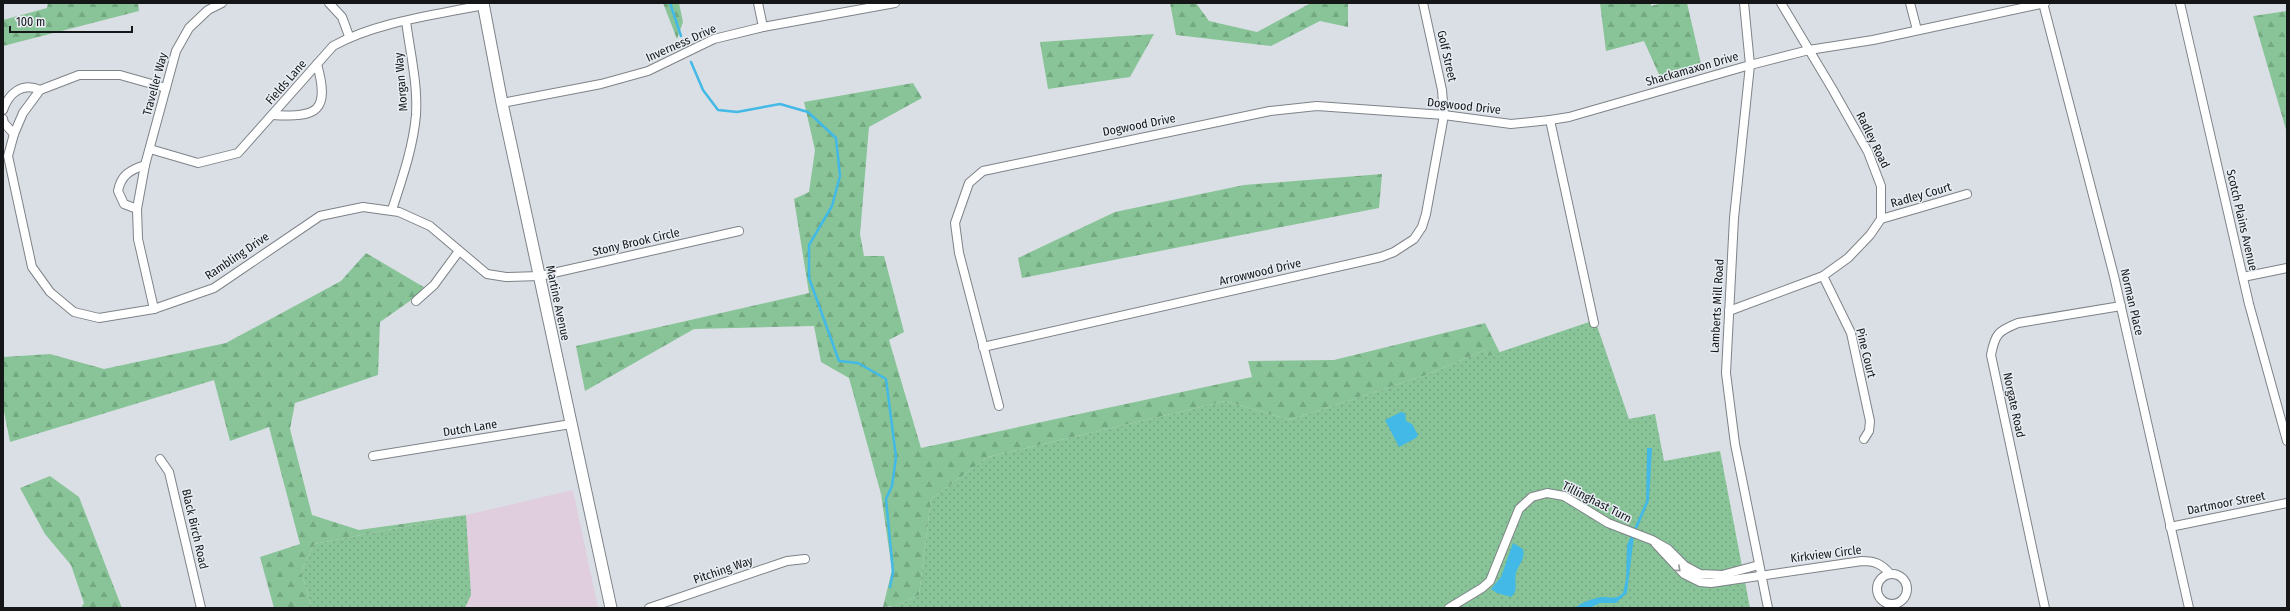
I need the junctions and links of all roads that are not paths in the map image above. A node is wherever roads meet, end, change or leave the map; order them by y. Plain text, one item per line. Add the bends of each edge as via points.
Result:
1 (222, 3) edge
2 (329, 3) edge
3 (758, 3) edge
4 (895, 3) edge
5 (1423, 3) edge
6 (1744, 3) edge
7 (1781, 3) edge
8 (1910, 3) edge
9 (2044, 3) edge
10 (2180, 3) edge
11 (483, 4) edge
12 (406, 21) junction
13 (762, 27) junction
14 (1917, 30) junction
15 (350, 36) junction
16 (1809, 50) junction
17 (317, 64) junction
18 (1750, 65) junction
19 (166, 88) junction
20 (40, 90) junction
21 (502, 104) junction
22 (3, 110) edge
23 (272, 115) junction
24 (1444, 116) junction
25 (3, 119) edge
26 (1550, 120) junction
27 (14, 134) junction
28 (150, 149) junction
29 (145, 165) junction
30 (1967, 194) dead end
31 (137, 209) junction
32 (392, 210) junction
33 (1881, 218) junction
34 (739, 231) dead end
35 (459, 251) junction
36 (2287, 268) edge
37 (539, 276) junction
38 (1823, 276) junction
39 (2243, 277) junction
40 (416, 301) dead end
41 (2121, 306) junction
42 (154, 309) junction
43 (1729, 310) junction
44 (1594, 323) dead end
45 (983, 347) junction
46 (1000, 406) dead end
47 (571, 424) junction
48 (1864, 438) dead end
49 (2287, 441) edge
50 (373, 456) dead end
51 (160, 459) dead end
52 (2287, 504) edge
53 (2170, 527) junction
54 (1652, 540) junction
55 (804, 560) dead end
56 (1759, 565) junction
57 (1761, 574) junction
58 (1890, 574) dead end
59 (201, 608) edge
60 (611, 608) edge
61 (649, 608) edge
62 (1449, 608) edge
63 (1768, 608) edge
64 (2045, 608) edge
65 (2189, 608) edge

1 - 19 street, Traveller Way via 208,10 189,28 176,51
2 - 15 street via 342,17
3 - 13 street
4 - 13 street, Inverness Drive
5 - 24 street, Golf Street via 1442,90
6 - 18 street, Lamberts Mill Road
7 - 16 street, Radley Road
8 - 14 street
9 - 14 street, Shackamaxon Drive
9 - 41 street, Norman Place
10 - 39 street, Scotch Plains Avenue
11 - 12 street, Fields Lane
11 - 21 main road, Martine Avenue
12 - 15 street, Fields Lane
12 - 32 street, Morgan Way via 416,96 416,116 410,154
13 - 21 street, Inverness Drive via 714,39 648,71 601,84
14 - 16 street, Shackamaxon Drive
15 - 17 street, Fields Lane via 333,46
16 - 18 street, Shackamaxon Drive
16 - 33 street, Radley Road via 1868,152 1881,186
17 - 23 street, Fields Lane
17 - 23 street, Fields Lane via 324,87 322,102 316,109 307,116
18 - 26 street, Shackamaxon Drive via 1569,117
18 - 43 street, Lamberts Mill Road via 1734,218
19 - 20 street via 120,75 79,75
19 - 28 street, Traveller Way
20 - 22 street via 32,86 18,89 7,99
20 - 27 street, Rambling Drive via 24,113
21 - 37 main road, Martine Avenue
23 - 28 street, Fields Lane via 238,153 198,163
24 - 26 street, Dogwood Drive via 1511,124
24 - 45 street, Arrowwood Drive via 1422,227 1414,239 1394,252
24 - 45 street, Dogwood Drive via 1317,106 1293,108 983,171 969,183 955,223 958,248
25 - 27 street
26 - 44 street
27 - 42 street, Rambling Drive via 8,156 32,268 50,292 74,312 99,318
28 - 29 street, Traveller Way
29 - 31 street, Traveller Way
29 - 31 street via 124,175 118,191 124,204
30 - 33 street, Radley Court
31 - 42 street, Traveller Way via 138,239
32 - 35 street, Rambling Drive via 430,226
32 - 42 street, Rambling Drive via 363,207 320,216 214,288
33 - 38 street via 1870,235 1848,258
34 - 37 street, Stony Brook Circle
35 - 37 street, Rambling Drive via 487,274 506,277
35 - 40 street via 434,285
36 - 39 street
37 - 47 main road, Martine Avenue
38 - 43 street
38 - 48 street, Pine Court via 1851,333 1870,421 1869,431
39 - 49 street, Scotch Plains Avenue
41 - 53 street, Norman Place
41 - 64 street, Norgate Road via 2018,323 2003,329 1994,338 1991,355
43 - 56 street, Lamberts Mill Road via 1726,373 1735,444
45 - 46 street, Dogwood Drive
47 - 50 street, Dutch Lane
47 - 60 main road, Martine Avenue
51 - 59 street, Black Birch Road via 169,472
52 - 53 street, Dartmoor Street
53 - 65 street, Norman Place
54 - 56 street, Tillinghast Turn via 1668,549 1685,566 1700,574 1722,574
54 -> 57 street, Tillinghast Turn via 1676,567 1700,582 1718,583
54 - 62 street, Tillinghast Turn via 1608,523 1564,496 1555,493 1539,494 1519,509 1490,581
55 - 61 street, Pitching Way via 787,561
56 - 57 street, Lamberts Mill Road
57 - 58 street, Kirkview Circle via 1862,561 1872,561
57 - 63 street, Lamberts Mill Road

